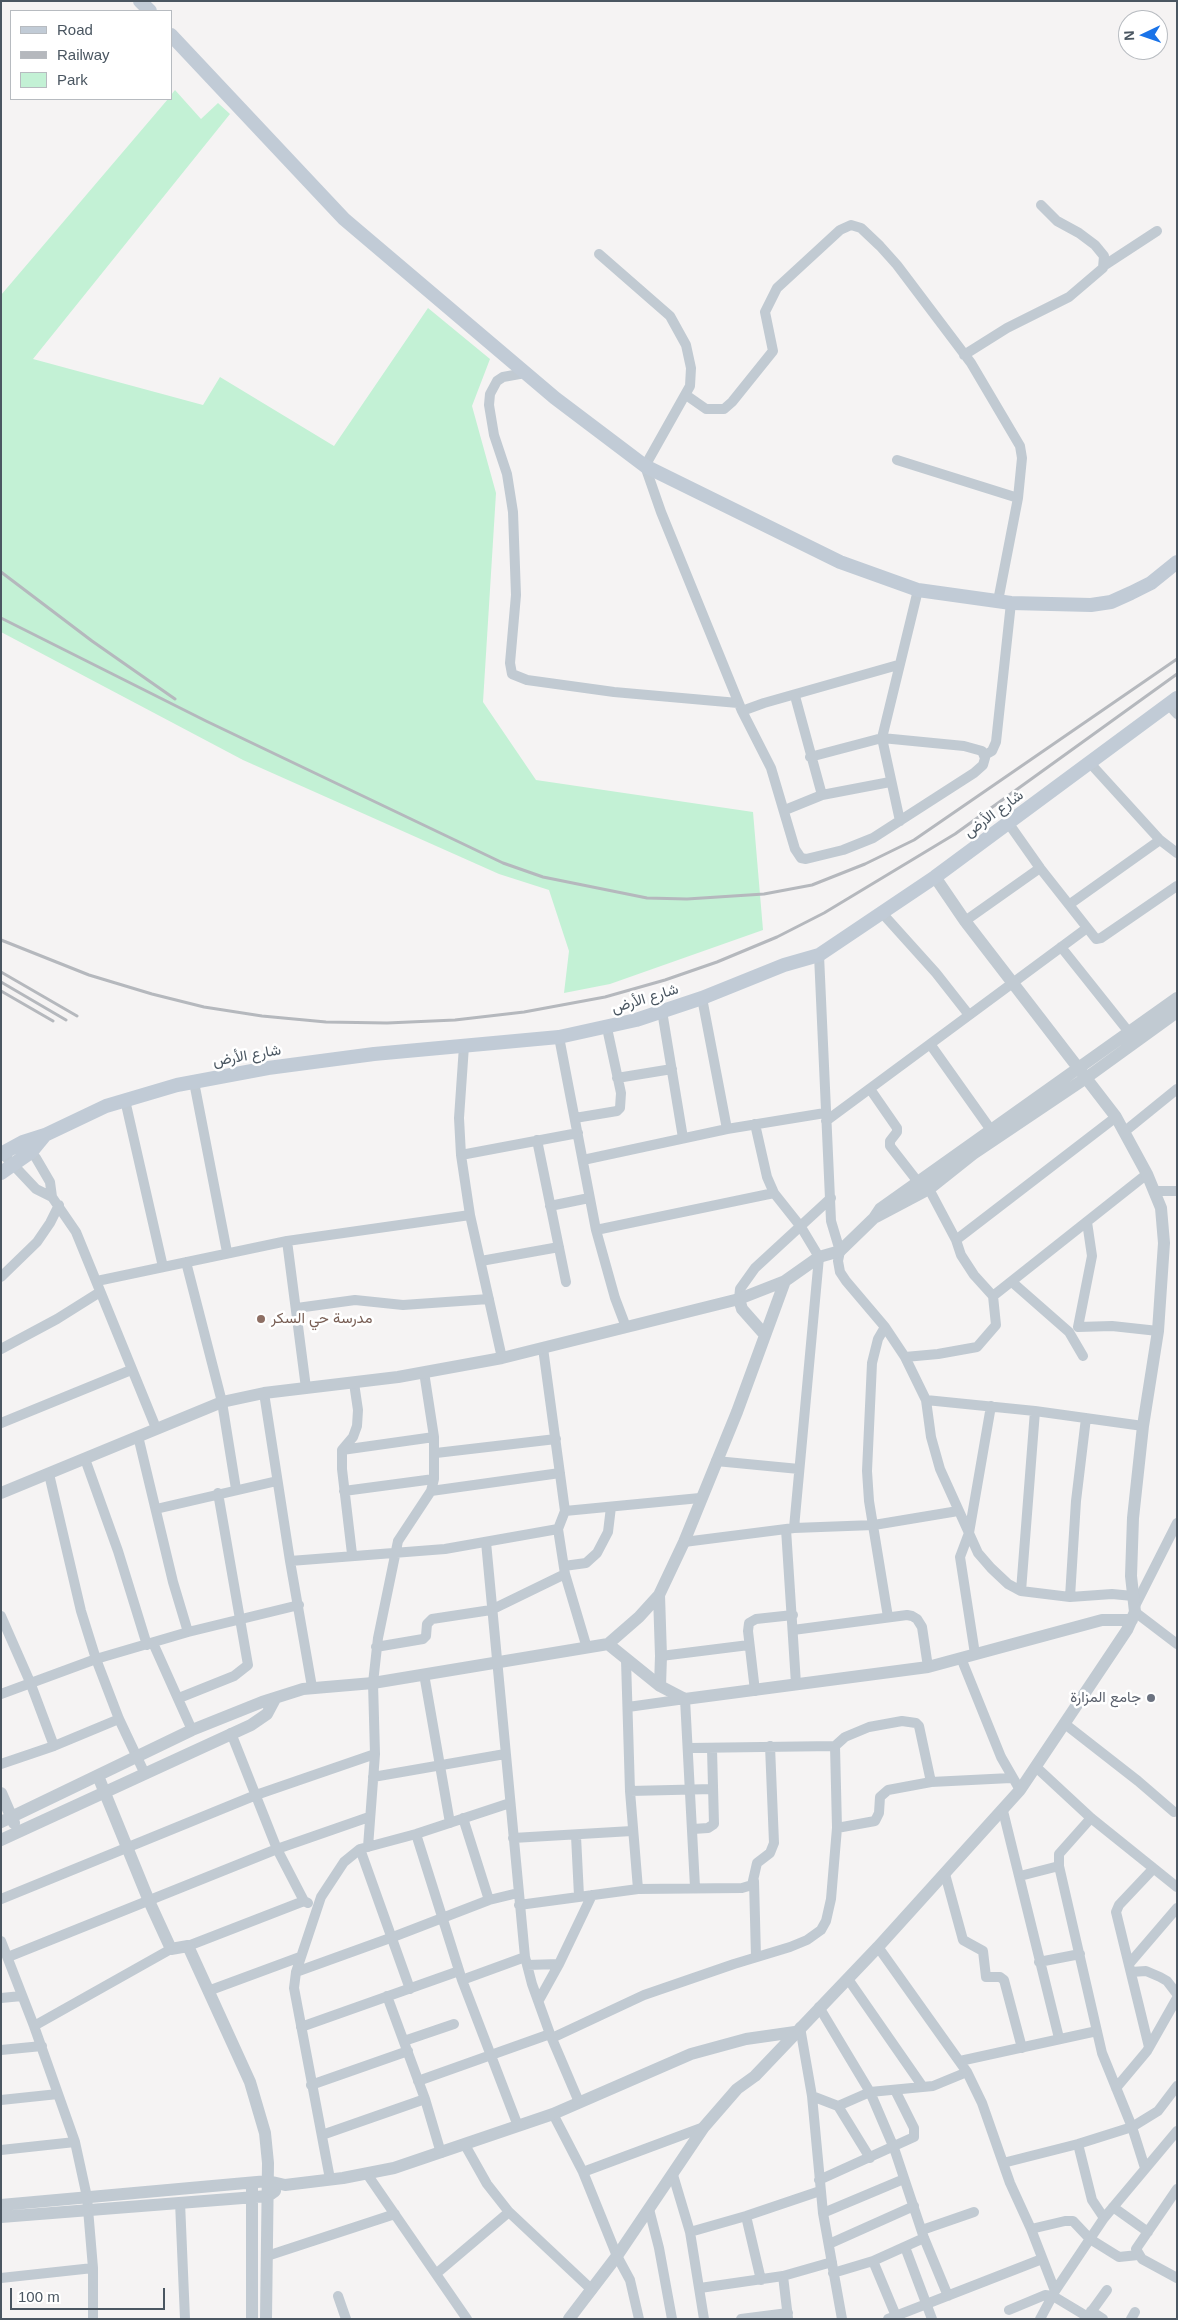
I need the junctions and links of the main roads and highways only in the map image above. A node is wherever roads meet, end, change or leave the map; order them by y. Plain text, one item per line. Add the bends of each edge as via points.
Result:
1 (140, 1) edge
2 (149, 10) edge
3 (172, 35) edge
4 (1177, 562) edge
5 (1174, 705) edge
6 (27, 1147) junction
7 (2, 1154) edge
8 (1, 1173) edge

1 - 2 main road
3 - 4 main road via 344,220 555,398 645,466 840,562 918,590 1005,602 1091,606 1111,602 1151,583
5 - 6 main road, شارع الأرض via 1089,762 935,877 819,955 784,965 662,1012 559,1038 346,1058 194,1082 125,1100 87,1114
6 - 7 main road, شارع الأرض
6 - 8 main road, شارع الأرض via 14,1165

